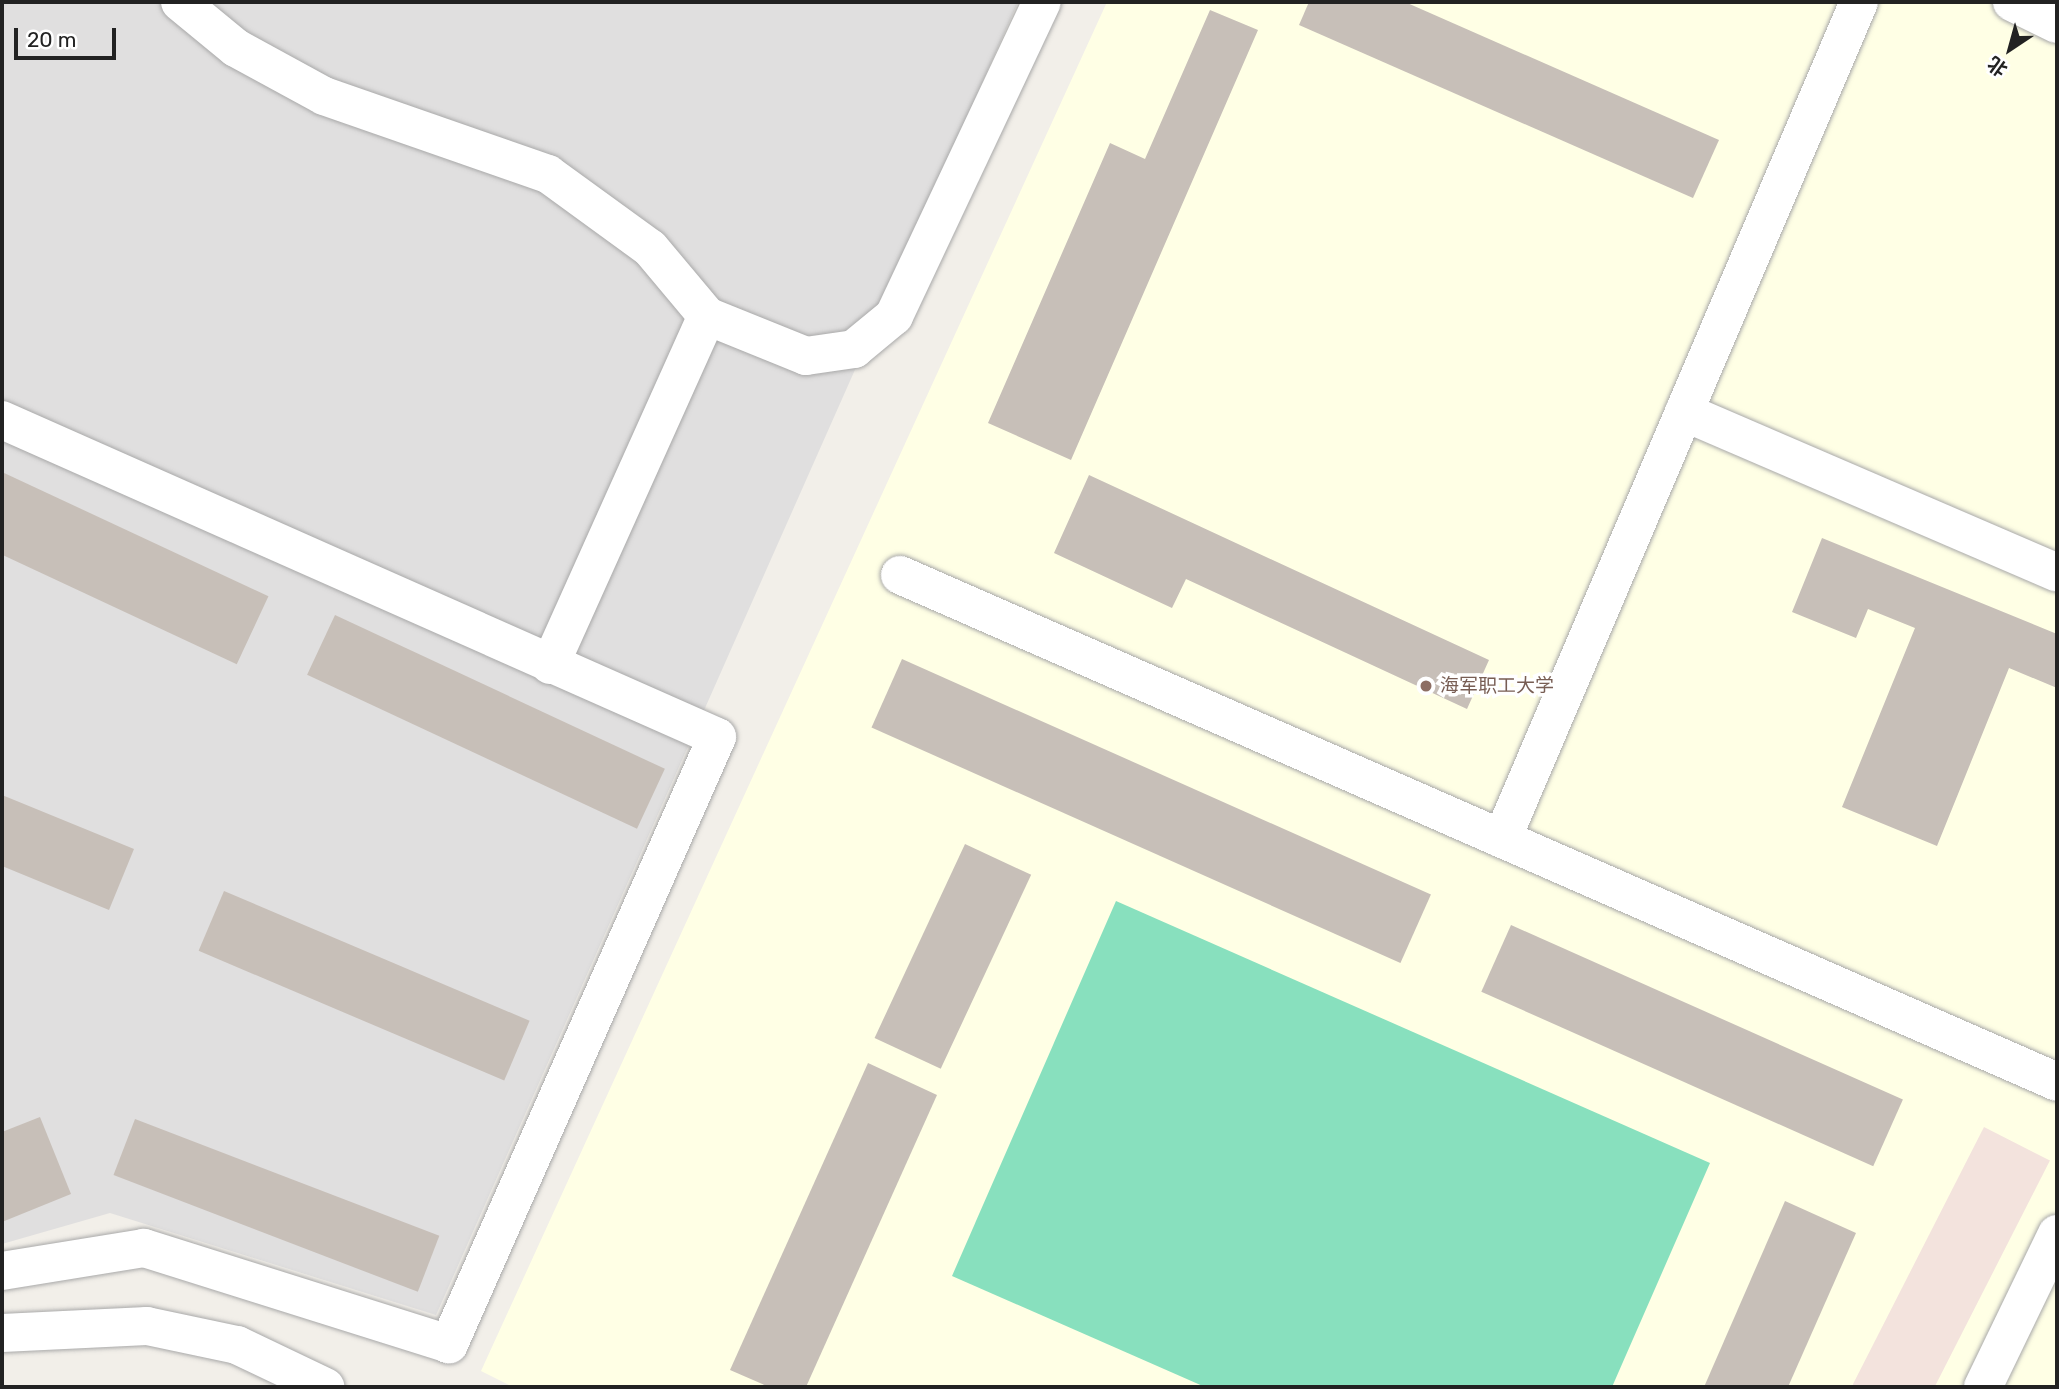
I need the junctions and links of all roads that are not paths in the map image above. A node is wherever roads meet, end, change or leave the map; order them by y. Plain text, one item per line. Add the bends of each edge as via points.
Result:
1 (180, 2) edge
2 (1042, 2) edge
3 (1859, 2) edge
4 (2012, 2) edge
5 (2057, 24) edge
6 (707, 316) junction
7 (1684, 412) junction
8 (2, 420) edge
9 (2057, 573) edge
10 (900, 575) dead end
11 (550, 664) junction
12 (1502, 839) junction
13 (2057, 1082) edge
14 (2057, 1234) edge
15 (2, 1271) edge
16 (2, 1333) edge
17 (325, 1387) edge
18 (1983, 1387) edge

1 - 6 street via 236,48 324,96 548,174 650,248
2 - 6 street via 894,316 854,349 806,356
3 - 7 street
4 - 5 street
6 - 11 street
7 - 9 street
7 - 12 street
8 - 11 street
10 - 12 street
11 - 15 street via 717,737 449,1344 144,1248
12 - 13 street
14 - 18 street
16 - 17 street via 147,1326 237,1345

